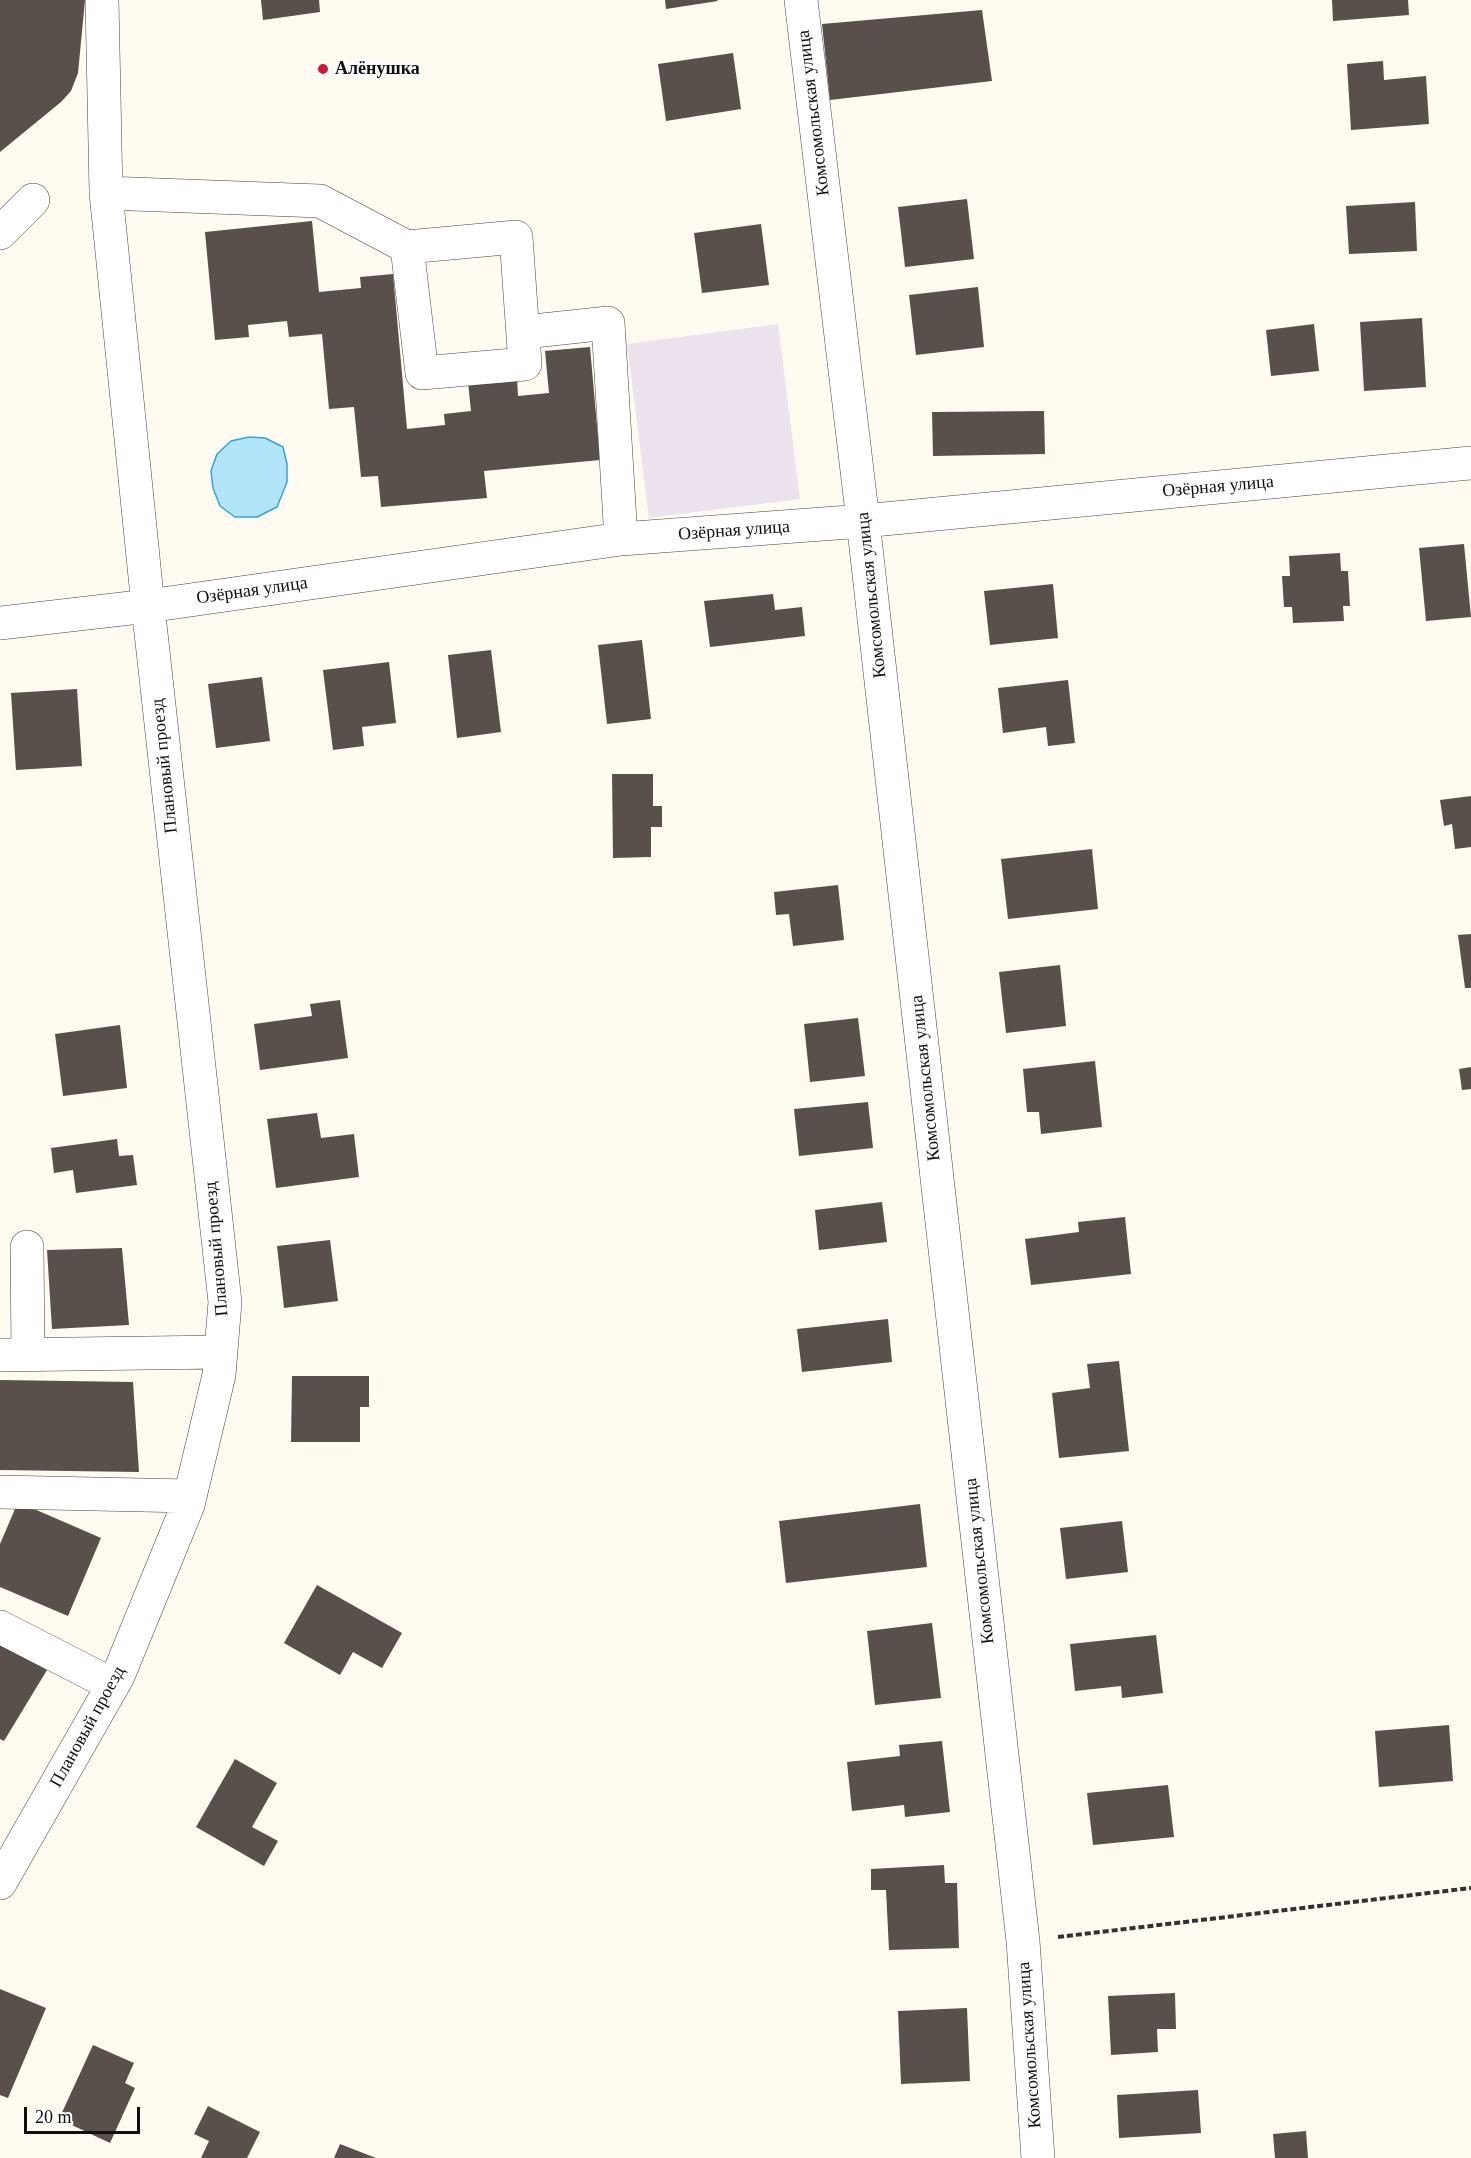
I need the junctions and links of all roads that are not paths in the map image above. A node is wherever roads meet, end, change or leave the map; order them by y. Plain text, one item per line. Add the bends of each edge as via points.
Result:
1 (102, 0) edge
2 (801, 0) edge
3 (106, 193) junction
4 (33, 200) dead end
5 (0, 233) edge
6 (407, 247) junction
7 (524, 332) junction
8 (1471, 463) edge
9 (863, 521) junction
10 (621, 539) junction
11 (148, 606) junction
12 (0, 623) edge
13 (27, 1247) dead end
14 (221, 1352) junction
15 (14, 1354) edge
16 (0, 1492) edge
17 (190, 1496) junction
18 (0, 1627) edge
19 (113, 1684) junction
20 (0, 1883) edge
21 (1038, 2158) edge

1 - 3 street, Плановый проезд
2 - 9 street, Комсомольская улица
3 - 6 street via 321,201
3 - 11 street, Плановый проезд
4 - 5 street
6 - 7 street via 516,237
6 - 7 street via 422,373 525,364
7 - 10 street via 608,323
8 - 9 street, Озёрная улица
9 - 10 street, Озёрная улица
9 - 21 street, Комсомольская улица via 1023,1941
10 - 11 street, Озёрная улица
11 - 12 street, Озёрная улица
11 - 14 street, Плановый проезд via 225,1302
13 - 15 street
14 - 15 street
14 - 17 street, Плановый проезд
16 - 17 street
17 - 19 street, Плановый проезд
18 - 19 street
19 - 20 street, Плановый проезд

